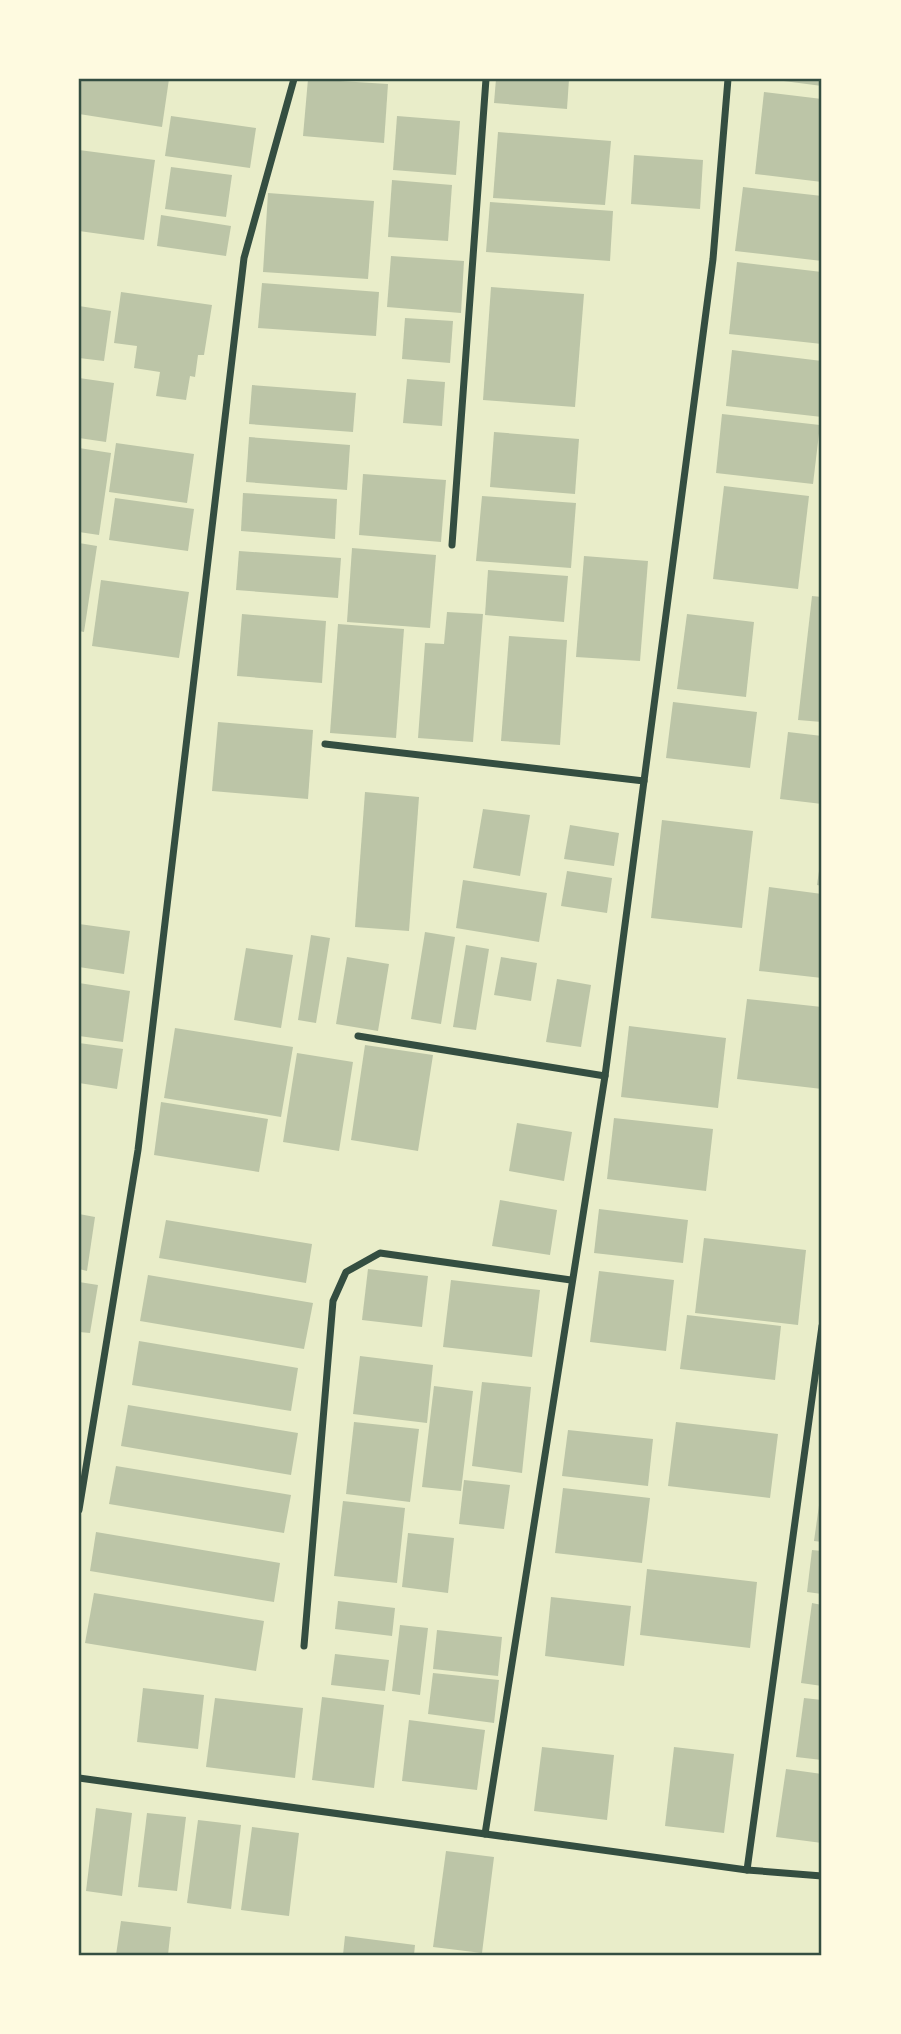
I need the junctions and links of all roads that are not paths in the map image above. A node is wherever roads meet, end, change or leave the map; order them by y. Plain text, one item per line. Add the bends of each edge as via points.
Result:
1 (294, 79) edge
2 (486, 79) edge
3 (728, 79) edge
4 (452, 545) dead end
5 (325, 744) dead end
6 (644, 781) junction
7 (358, 1036) dead end
8 (605, 1076) junction
9 (571, 1280) junction
10 (822, 1326) edge
11 (79, 1510) edge
12 (304, 1646) dead end
13 (79, 1778) edge
14 (485, 1834) junction
15 (747, 1870) junction
16 (822, 1877) edge

1 - 11 street via 244,258 138,1150
2 - 4 street
3 - 6 street via 713,260
5 - 6 street
6 - 8 street
7 - 8 street
8 - 9 street
9 - 12 street via 380,1253 346,1272 333,1301
9 - 14 street
10 - 15 street
13 - 14 street
14 - 15 street
15 - 16 street

